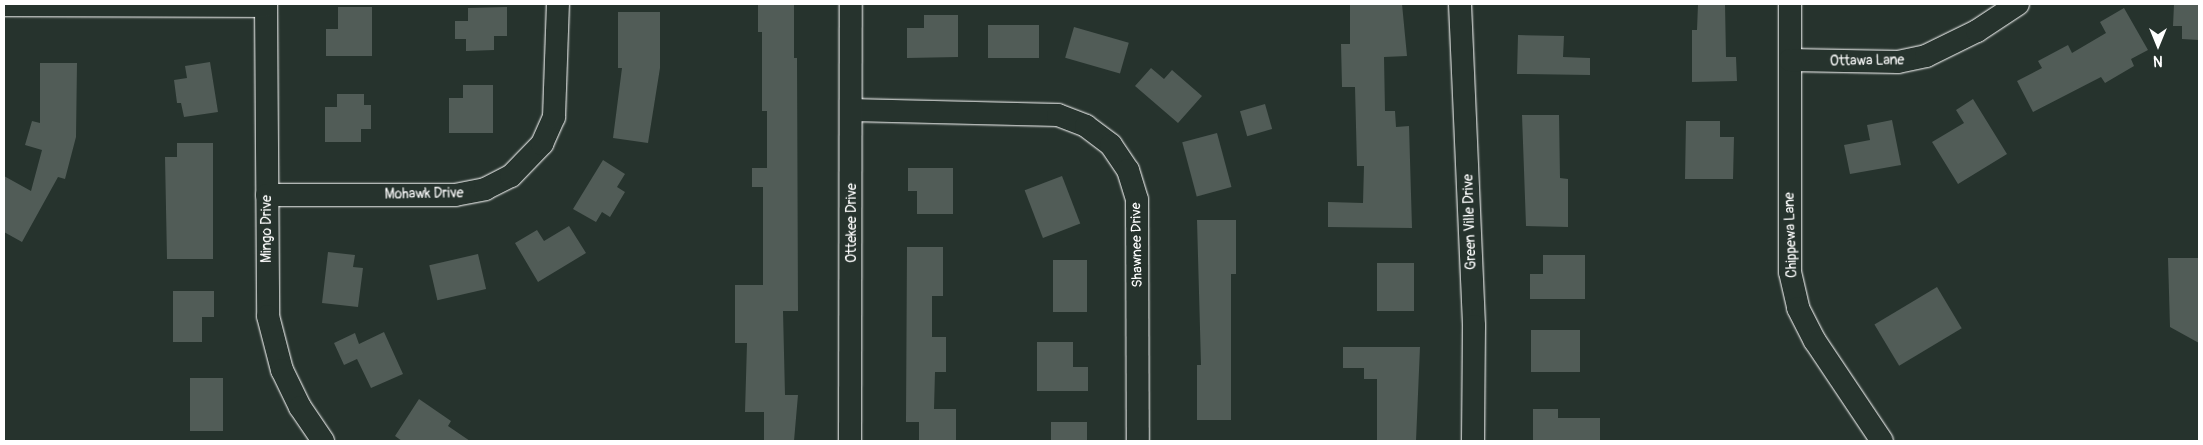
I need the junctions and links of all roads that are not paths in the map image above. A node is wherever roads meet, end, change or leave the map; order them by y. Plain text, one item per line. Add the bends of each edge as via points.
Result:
1 (558, 4) edge
2 (851, 4) edge
3 (1460, 4) edge
4 (1790, 4) edge
5 (2018, 4) edge
6 (4, 5) edge
7 (266, 5) edge
8 (1790, 60) junction
9 (851, 110) junction
10 (266, 195) junction
11 (323, 441) edge
12 (850, 441) edge
13 (1138, 441) edge
14 (1473, 441) edge
15 (1882, 441) edge

1 - 10 street, Mohawk Drive via 554,117 537,150 511,176 484,189 455,195
2 - 9 street, Ottekee Drive
3 - 14 street, Green Ville Drive via 1474,326
4 - 8 street, Chippewa Lane
5 - 8 street, Ottawa Lane via 1977,31 1926,56 1898,62
6 - 7 street
7 - 10 street, Mingo Drive
8 - 15 street, Chippewa Lane via 1790,272 1798,308 1815,341
9 - 12 street, Ottekee Drive
9 - 13 street, Shawnee Drive via 1058,115 1086,126 1110,145 1128,170 1137,200
10 - 11 street, Mingo Drive via 268,316 273,343 300,408

